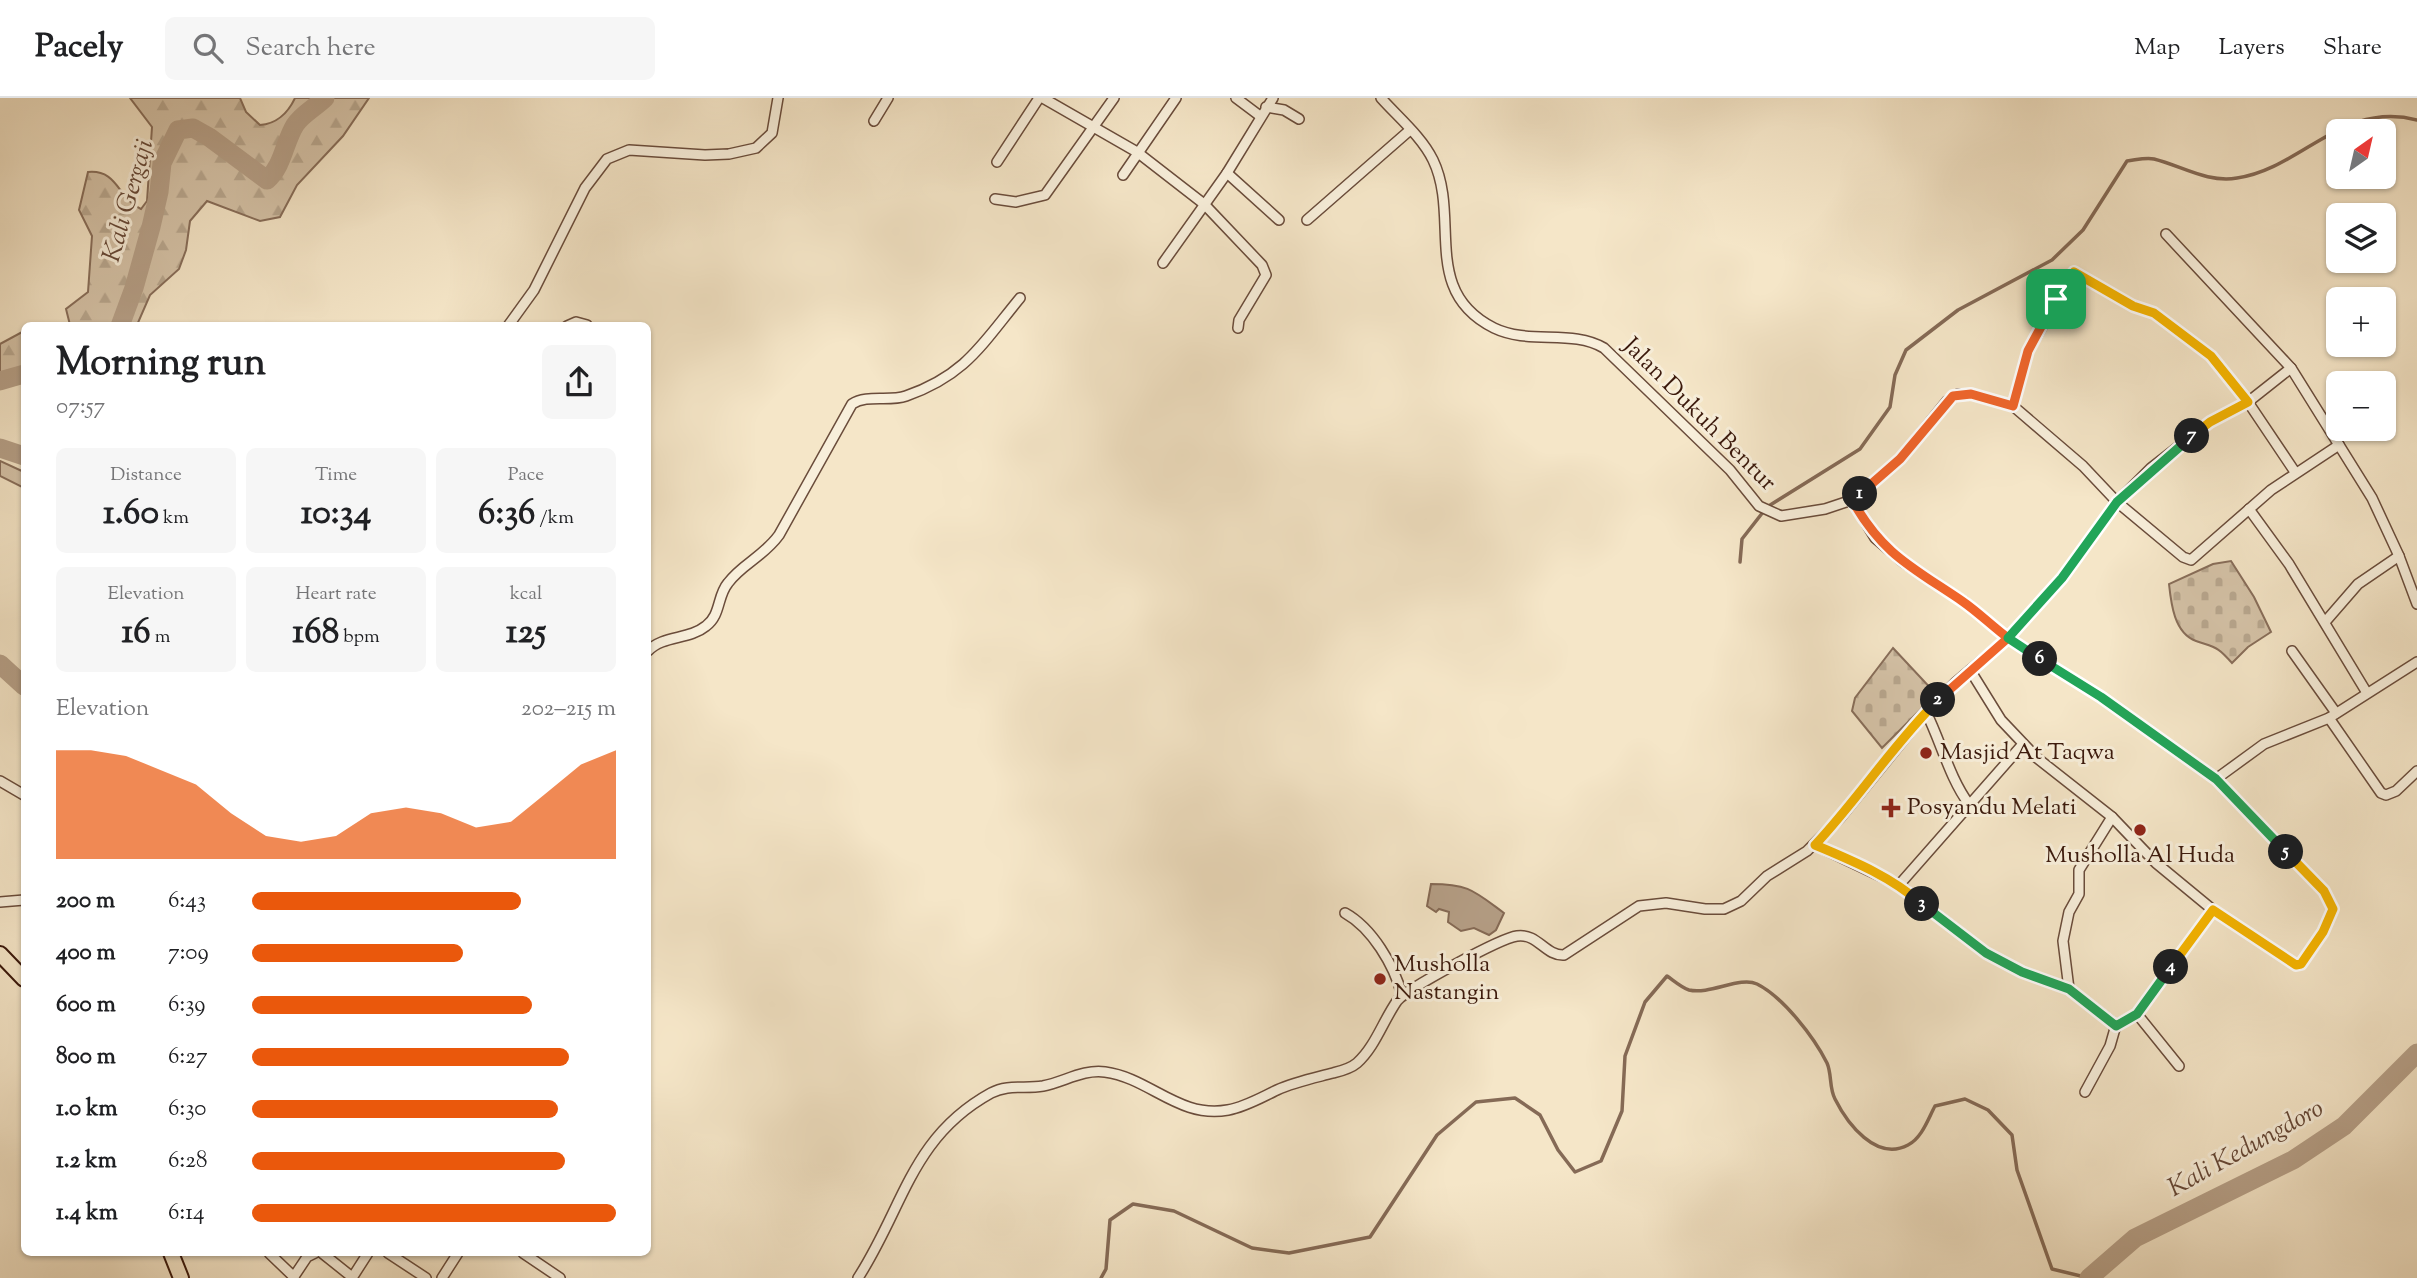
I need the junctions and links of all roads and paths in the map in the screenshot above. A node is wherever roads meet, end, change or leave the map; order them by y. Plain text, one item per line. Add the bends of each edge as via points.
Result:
1 (779, 98) edge
2 (888, 98) edge
3 (1041, 98) edge
4 (1114, 98) edge
5 (1176, 98) edge
6 (1236, 98) edge
7 (1273, 98) edge
8 (1381, 98) edge
9 (1263, 112) junction
10 (1299, 119) dead end
11 (874, 121) dead end
12 (1091, 126) junction
13 (1410, 130) junction
14 (1137, 152) junction
15 (997, 162) dead end
16 (1227, 173) junction
17 (1124, 175) dead end
18 (995, 199) dead end
19 (1203, 204) junction
20 (1279, 220) dead end
21 (1307, 220) dead end
22 (2166, 234) dead end
23 (1163, 263) dead end
24 (1020, 298) dead end
25 (511, 322) edge
26 (1238, 328) dead end
27 (2291, 368) junction
28 (2248, 402) junction
29 (2013, 406) junction
30 (2339, 445) junction
31 (2295, 472) junction
32 (1852, 500) junction
33 (2117, 502) junction
34 (2249, 509) junction
35 (2399, 556) junction
36 (2417, 604) edge
37 (2325, 622) junction
38 (2008, 638) junction
39 (651, 649) edge
40 (2292, 651) dead end
41 (2417, 663) edge
42 (1970, 670) junction
43 (2367, 693) junction
44 (1926, 712) junction
45 (2333, 715) junction
46 (2023, 744) junction
47 (2417, 771) edge
48 (2216, 779) junction
49 (0, 780) edge
50 (21, 793) edge
51 (1969, 804) junction
52 (2112, 817) junction
53 (1815, 845) junction
54 (1899, 885) junction
55 (21, 900) edge
56 (0, 902) edge
57 (2213, 910) junction
58 (1345, 913) dead end
59 (0, 954) edge
60 (21, 976) edge
61 (2069, 989) junction
62 (1402, 995) junction
63 (2137, 1014) junction
64 (2116, 1026) junction
65 (2179, 1066) dead end
66 (2085, 1092) dead end
67 (172, 1256) edge
68 (272, 1256) edge
69 (308, 1256) edge
70 (326, 1256) edge
71 (366, 1256) edge
72 (393, 1256) edge
73 (456, 1256) edge
74 (527, 1256) edge
75 (181, 1278) edge
76 (293, 1278) edge
77 (352, 1278) edge
78 (426, 1278) edge
79 (442, 1278) edge
80 (560, 1278) edge
81 (858, 1278) edge

1 - 25 street via 772,133 748,151 705,155 629,150 613,154 592,176 534,290
2 - 11 street
3 - 12 street
3 - 15 street
4 - 12 street
5 - 14 street
6 - 9 street
7 - 9 street
8 - 13 street, Jalan Dukuh Bentur
9 - 10 street via 1284,110
9 - 16 street
12 - 14 street
12 - 18 street via 1045,195 1016,202
13 - 21 street
13 - 32 street, Jalan Dukuh Bentur via 1433,160 1442,196 1446,266 1456,293 1470,310 1494,328 1523,337 1586,340 1604,348 1730,470 1759,506 1773,514 1804,513
14 - 17 street
14 - 19 street
16 - 19 street
16 - 20 street
19 - 23 street
19 - 26 street via 1266,272
22 - 27 street
24 - 39 street via 990,340 957,370 903,397 852,404 779,536 765,554 730,579 710,623
27 - 28 street
27 - 30 street
28 - 29 street via 2211,356 2154,313 2074,272 2028,351
28 - 31 street
28 - 33 street via 2210,422 2151,468
29 - 32 street, Jalan Dukuh Bentur via 1971,394 1953,396 1900,459
29 - 33 street, Jalan Dukuh Bentur
30 - 31 street, Jalan Dukuh Bentur
30 - 35 street via 2372,498
31 - 34 street, Jalan Dukuh Bentur
32 - 38 street via 1875,538
33 - 34 street, Jalan Dukuh Bentur via 2191,559
33 - 38 street via 2062,578
34 - 37 street
35 - 36 street
35 - 37 street via 2358,584
37 - 43 street
38 - 42 street
38 - 48 street
40 - 45 street
41 - 43 street
42 - 44 street
42 - 46 street via 2001,720
43 - 45 street
44 - 51 street
44 - 53 street
45 - 47 street via 2381,793 2396,791
45 - 48 street via 2264,744
46 - 51 street
46 - 52 street
48 - 57 street via 2324,891 2333,909 2323,932 2296,965
49 - 50 street
51 - 54 street
52 - 57 street via 2156,863
52 - 61 street via 2079,870 2079,894 2069,912 2063,941
53 - 54 street
53 - 62 street via 1724,909 1666,903 1639,906 1564,955 1552,953 1532,937 1518,936
54 - 61 street via 1986,953
55 - 56 street
57 - 63 street
58 - 62 street via 1374,940
59 - 60 main road
61 - 64 street
62 - 81 street via 1356,1064 1230,1110 1182,1107 1105,1072 991,1093 931,1141
63 - 64 street
63 - 65 street
64 - 66 street
67 - 75 main road
68 - 76 street
69 - 76 street
70 - 77 street
71 - 77 street
72 - 78 street
73 - 79 street
74 - 80 street

